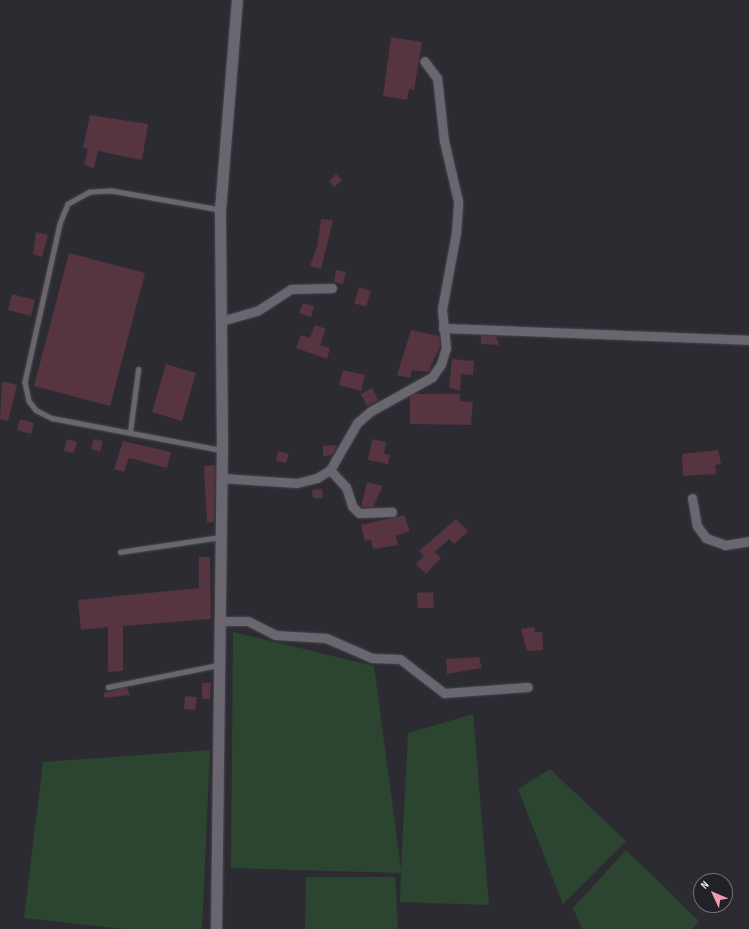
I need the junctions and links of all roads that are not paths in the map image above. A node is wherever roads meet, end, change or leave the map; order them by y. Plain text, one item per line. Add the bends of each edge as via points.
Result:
1 (237, 0) edge
2 (424, 61) dead end
3 (220, 210) junction
4 (332, 288) dead end
5 (221, 322) junction
6 (443, 328) junction
7 (749, 340) edge
8 (138, 370) dead end
9 (130, 432) junction
10 (222, 450) junction
11 (330, 470) junction
12 (221, 478) junction
13 (692, 498) dead end
14 (392, 512) dead end
15 (220, 537) junction
16 (749, 540) edge
17 (120, 552) dead end
18 (219, 621) junction
19 (219, 665) junction
20 (108, 687) dead end
21 (528, 687) dead end
22 (216, 929) edge

1 - 3 street
2 - 6 street via 437,78 444,141 458,201 456,233 442,309
3 - 5 street
3 - 9 lane via 111,191 90,192 68,204 60,224 25,382 29,401 36,410 52,418
4 - 5 street via 291,289 257,310
5 - 10 street
6 - 7 street
6 - 11 street via 446,348 432,377 370,411 357,423
8 - 9 lane
9 - 10 lane
10 - 12 street
11 - 12 street via 317,478 297,483
11 - 14 street via 346,487 352,506 359,513
12 - 15 street
13 - 16 street via 697,526 706,538 726,545
15 - 17 lane
15 - 18 street
18 - 19 street
18 - 21 street via 248,621 274,635 326,638 372,658 400,659 444,693
19 - 20 lane
19 - 22 street

